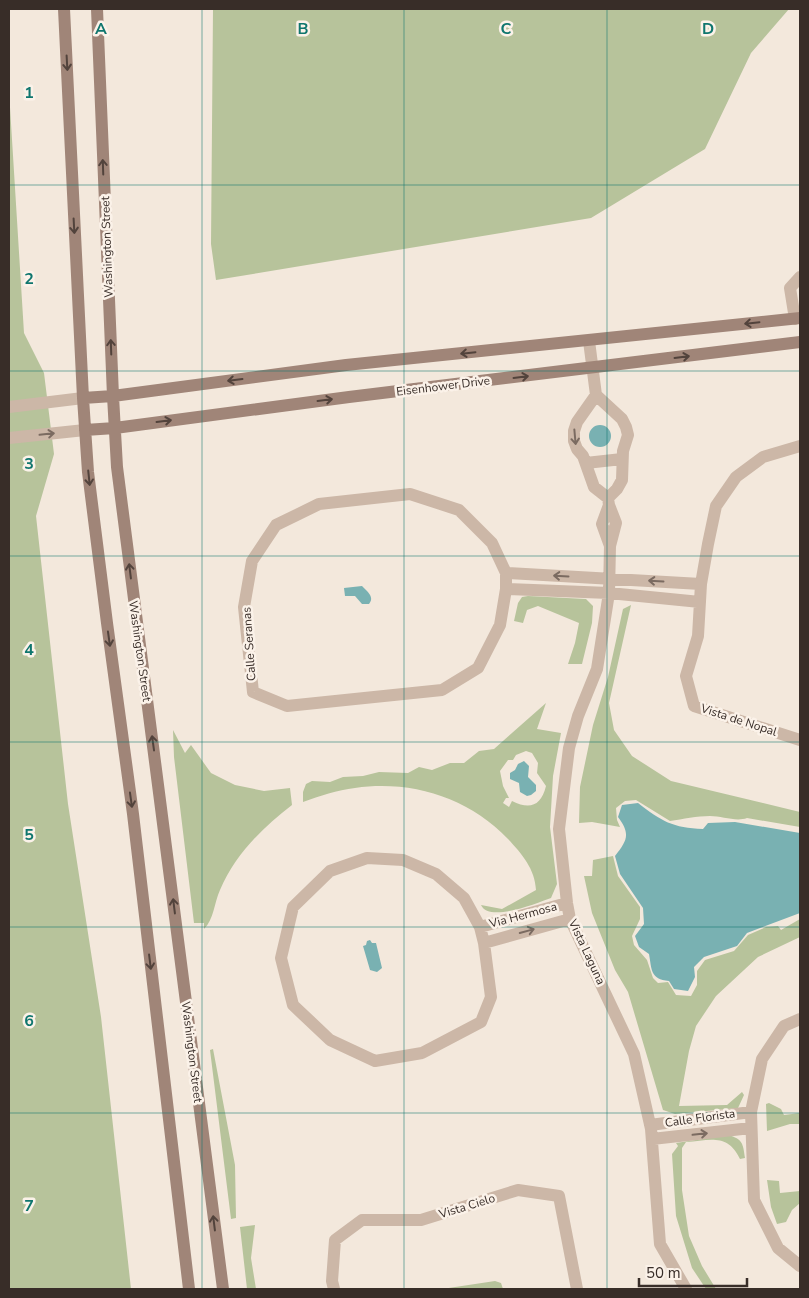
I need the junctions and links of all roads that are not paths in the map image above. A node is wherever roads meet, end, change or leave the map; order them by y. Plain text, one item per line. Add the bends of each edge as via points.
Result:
1 (64, 9) edge
2 (96, 9) edge
3 (800, 277) edge
4 (798, 318) edge
5 (589, 341) junction
6 (800, 342) edge
7 (592, 368) junction
8 (596, 395) junction
9 (113, 396) junction
10 (83, 398) junction
11 (9, 407) edge
12 (115, 428) junction
13 (85, 430) junction
14 (9, 438) edge
15 (800, 446) edge
16 (622, 459) junction
17 (586, 463) junction
18 (609, 501) junction
19 (506, 573) junction
20 (610, 578) junction
21 (702, 584) junction
22 (506, 589) junction
23 (609, 593) junction
24 (700, 602) junction
25 (800, 740) edge
26 (567, 904) junction
27 (570, 919) junction
28 (480, 926) junction
29 (484, 943) junction
30 (800, 1019) edge
31 (751, 1112) junction
32 (650, 1125) junction
33 (751, 1128) junction
34 (652, 1139) junction
35 (800, 1266) edge
36 (189, 1289) edge
37 (223, 1289) edge
38 (334, 1289) edge
39 (577, 1289) edge
40 (686, 1289) edge

1 -> 10 main road
9 -> 2 main road, Washington Street
3 - 4 street via 790,288
4 -> 5 main road
5 - 7 street
5 -> 9 main road via 346,365
7 -> 6 main road, Eisenhower Drive
7 - 8 street
12 -> 7 main road, Eisenhower Drive
8 - 16 street via 626,426 628,435
8 -> 17 street, Vista Laguna via 574,431 574,441
9 - 10 main road
9 - 12 main road, Washington Street
10 - 11 street
10 - 13 main road
12 - 13 main road, Eisenhower Drive
37 -> 12 main road, Washington Street via 117,467
14 -> 13 street
13 -> 36 main road
15 - 21 street, Vista de Nopal via 763,457 736,477 716,506
16 - 17 street
16 - 18 street via 622,480
17 - 18 street, Vista Laguna via 594,487
18 - 20 street, Vista Laguna via 616,523 610,546
20 -> 19 street
19 - 22 street, Calle Seranas
19 - 22 street, Calle Seranas via 492,543 459,510 410,494 319,504 276,525 252,562 244,607 253,692 287,706 442,690 478,668 500,625
21 -> 20 street
20 - 23 street, Vista Laguna
21 - 24 street, Vista de Nopal
22 - 23 street
23 - 24 street
23 - 26 street, Vista Laguna via 597,669 568,748 559,829
24 - 25 street, Vista de Nopal via 698,636 686,676 694,706
26 - 27 street, Vista Laguna
26 - 28 street, Via Hermosa
29 -> 27 street, Via Hermosa
27 - 32 street, Vista Laguna via 634,1054
28 - 29 street, Via Hermosa
28 - 29 street, Via Hermosa via 464,898 436,874 403,860 367,858 330,871 293,907 281,958 293,1005 330,1040 375,1061 422,1053 481,1022 491,997
30 - 31 street, Calle Florista via 784,1026 762,1059
31 - 32 street, Calle Florista
31 - 33 street, Calle Florista
32 - 34 street, Vista Laguna
34 -> 33 street, Calle Florista
33 - 35 street, Calle Florista via 754,1200 778,1248
34 - 40 street, Vista Laguna via 660,1244
38 - 39 street, Vista Cielo via 335,1240 362,1220 421,1220 518,1190 559,1196

